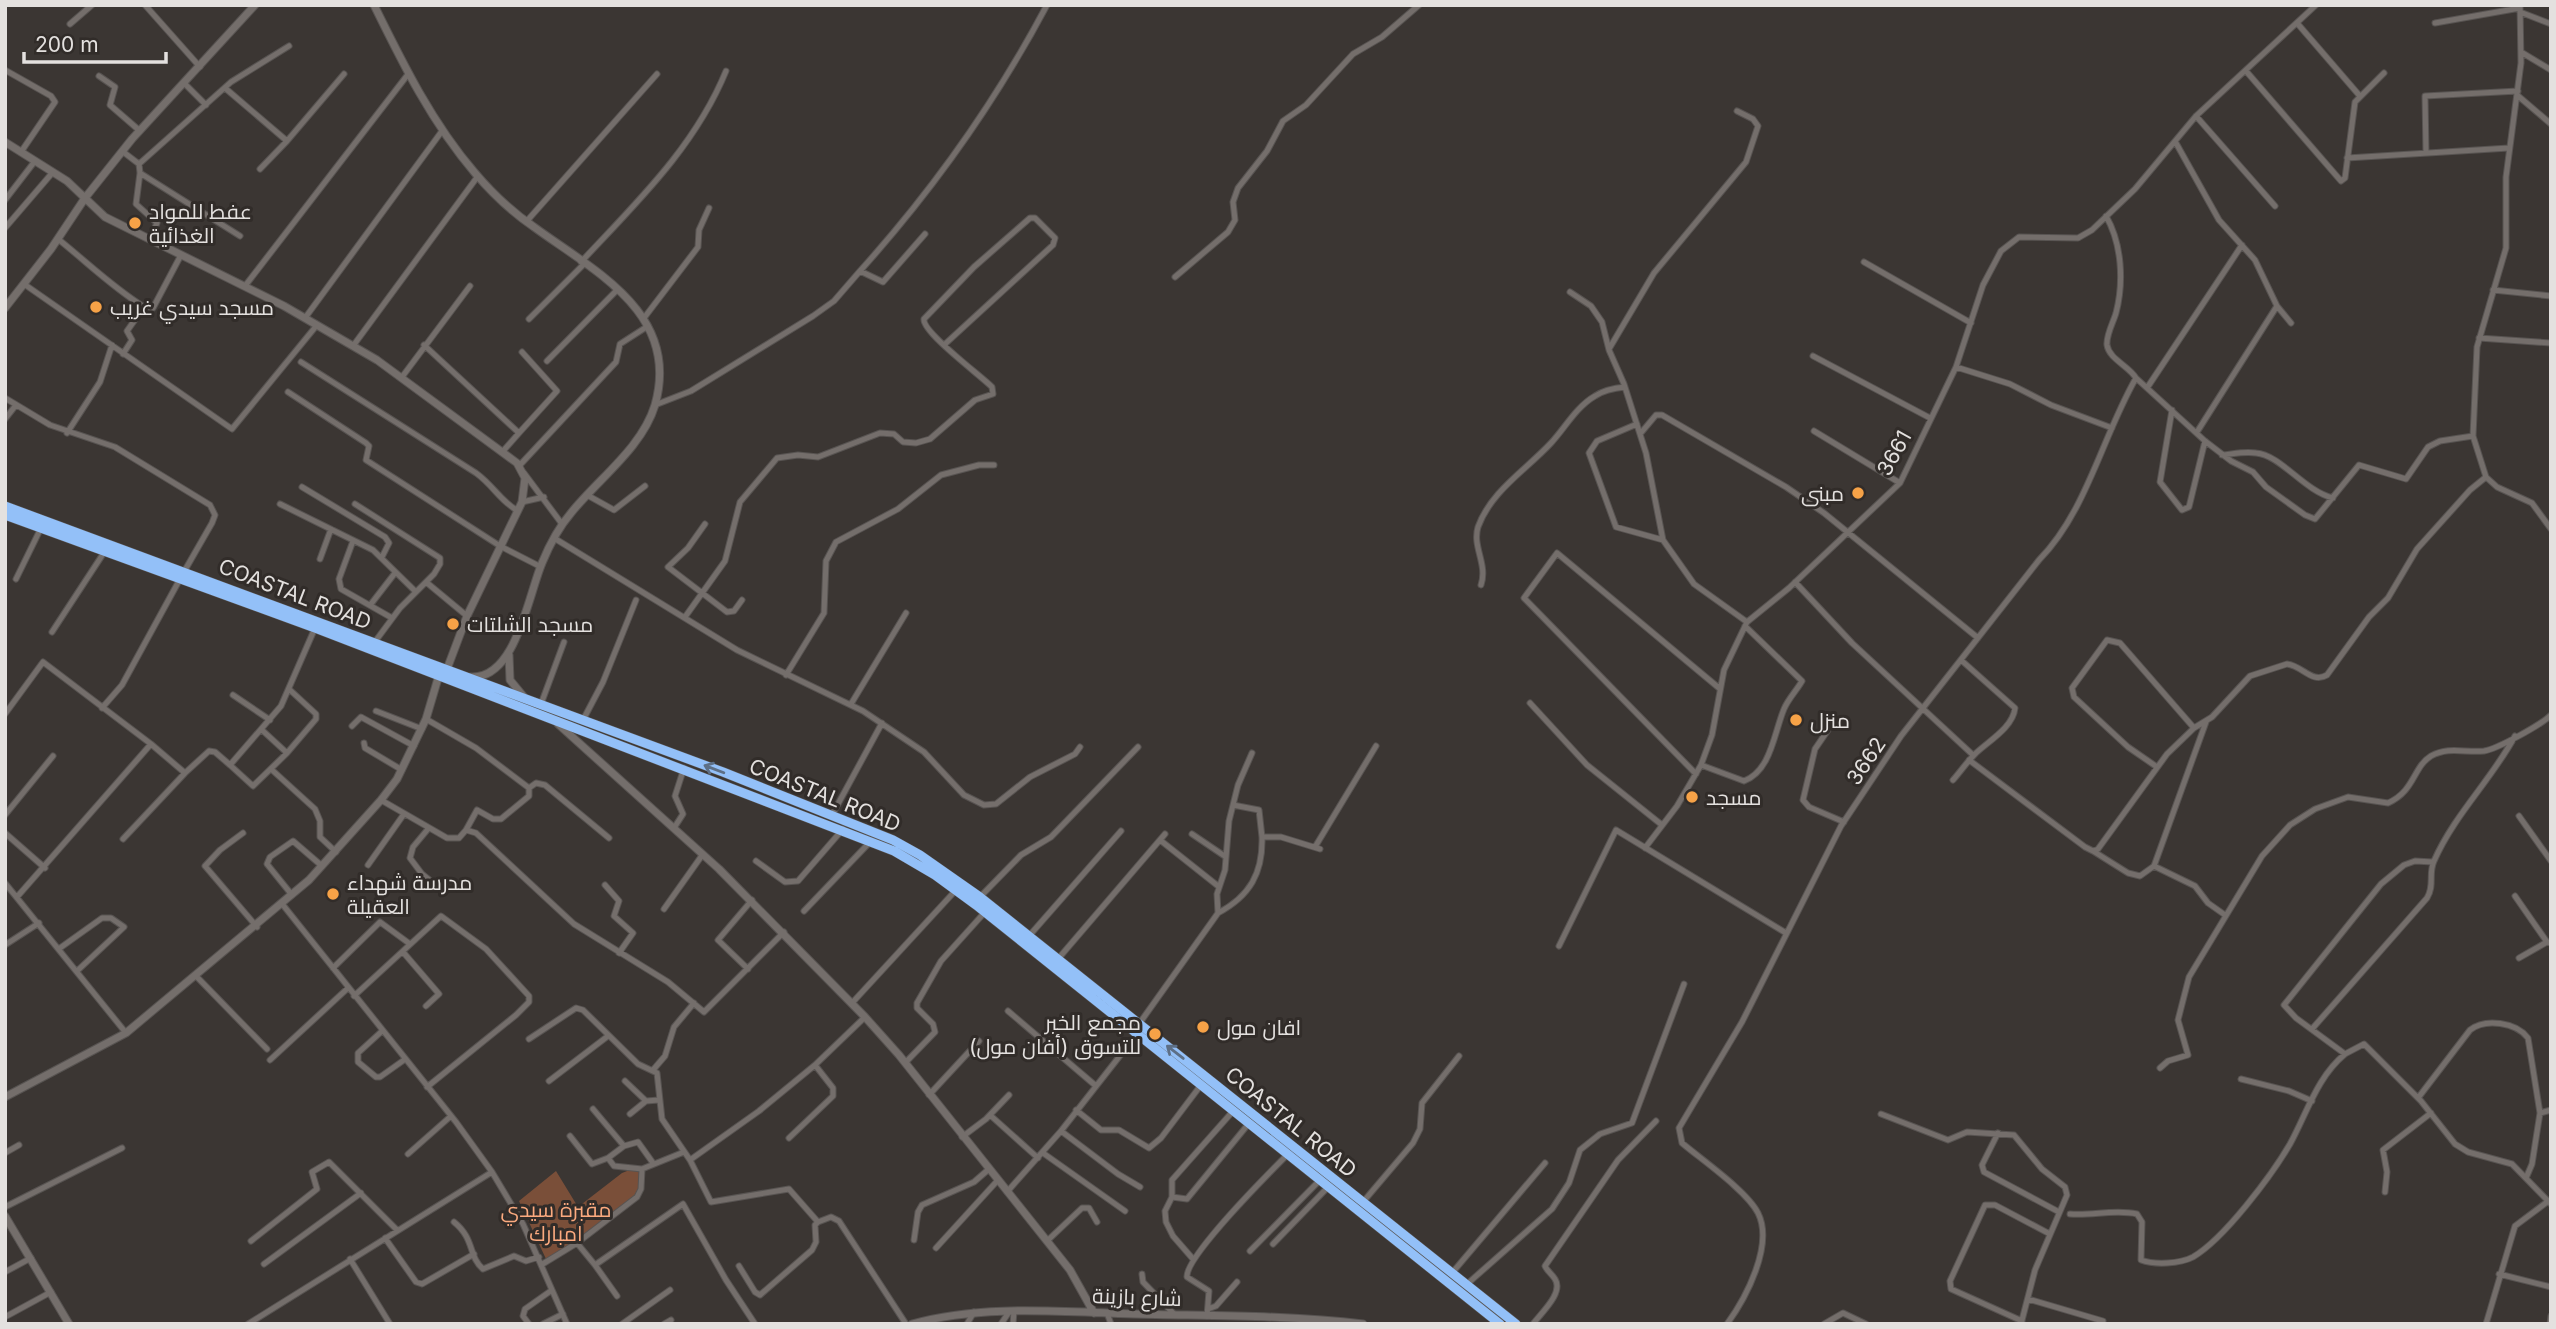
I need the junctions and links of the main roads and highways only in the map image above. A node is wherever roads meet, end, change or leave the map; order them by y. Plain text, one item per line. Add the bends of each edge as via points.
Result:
1 (5, 506) edge
2 (5, 515) edge
3 (182, 575) junction
4 (443, 673) junction
5 (1138, 1029) junction
6 (1483, 1310) junction
7 (1486, 1324) edge
8 (1500, 1324) edge
9 (1516, 1324) edge

1 - 3 highway, COASTAL ROAD
2 - 3 highway, COASTAL ROAD
3 - 4 highway, COASTAL ROAD
3 - 4 highway, COASTAL ROAD via 374,643
4 - 5 highway, COASTAL ROAD via 843,829 915,862
5 -> 4 highway, COASTAL ROAD via 1058,959 920,855 832,815 465,676
5 - 6 highway, COASTAL ROAD
9 -> 5 highway, COASTAL ROAD
6 - 7 highway
6 - 8 highway, COASTAL ROAD

